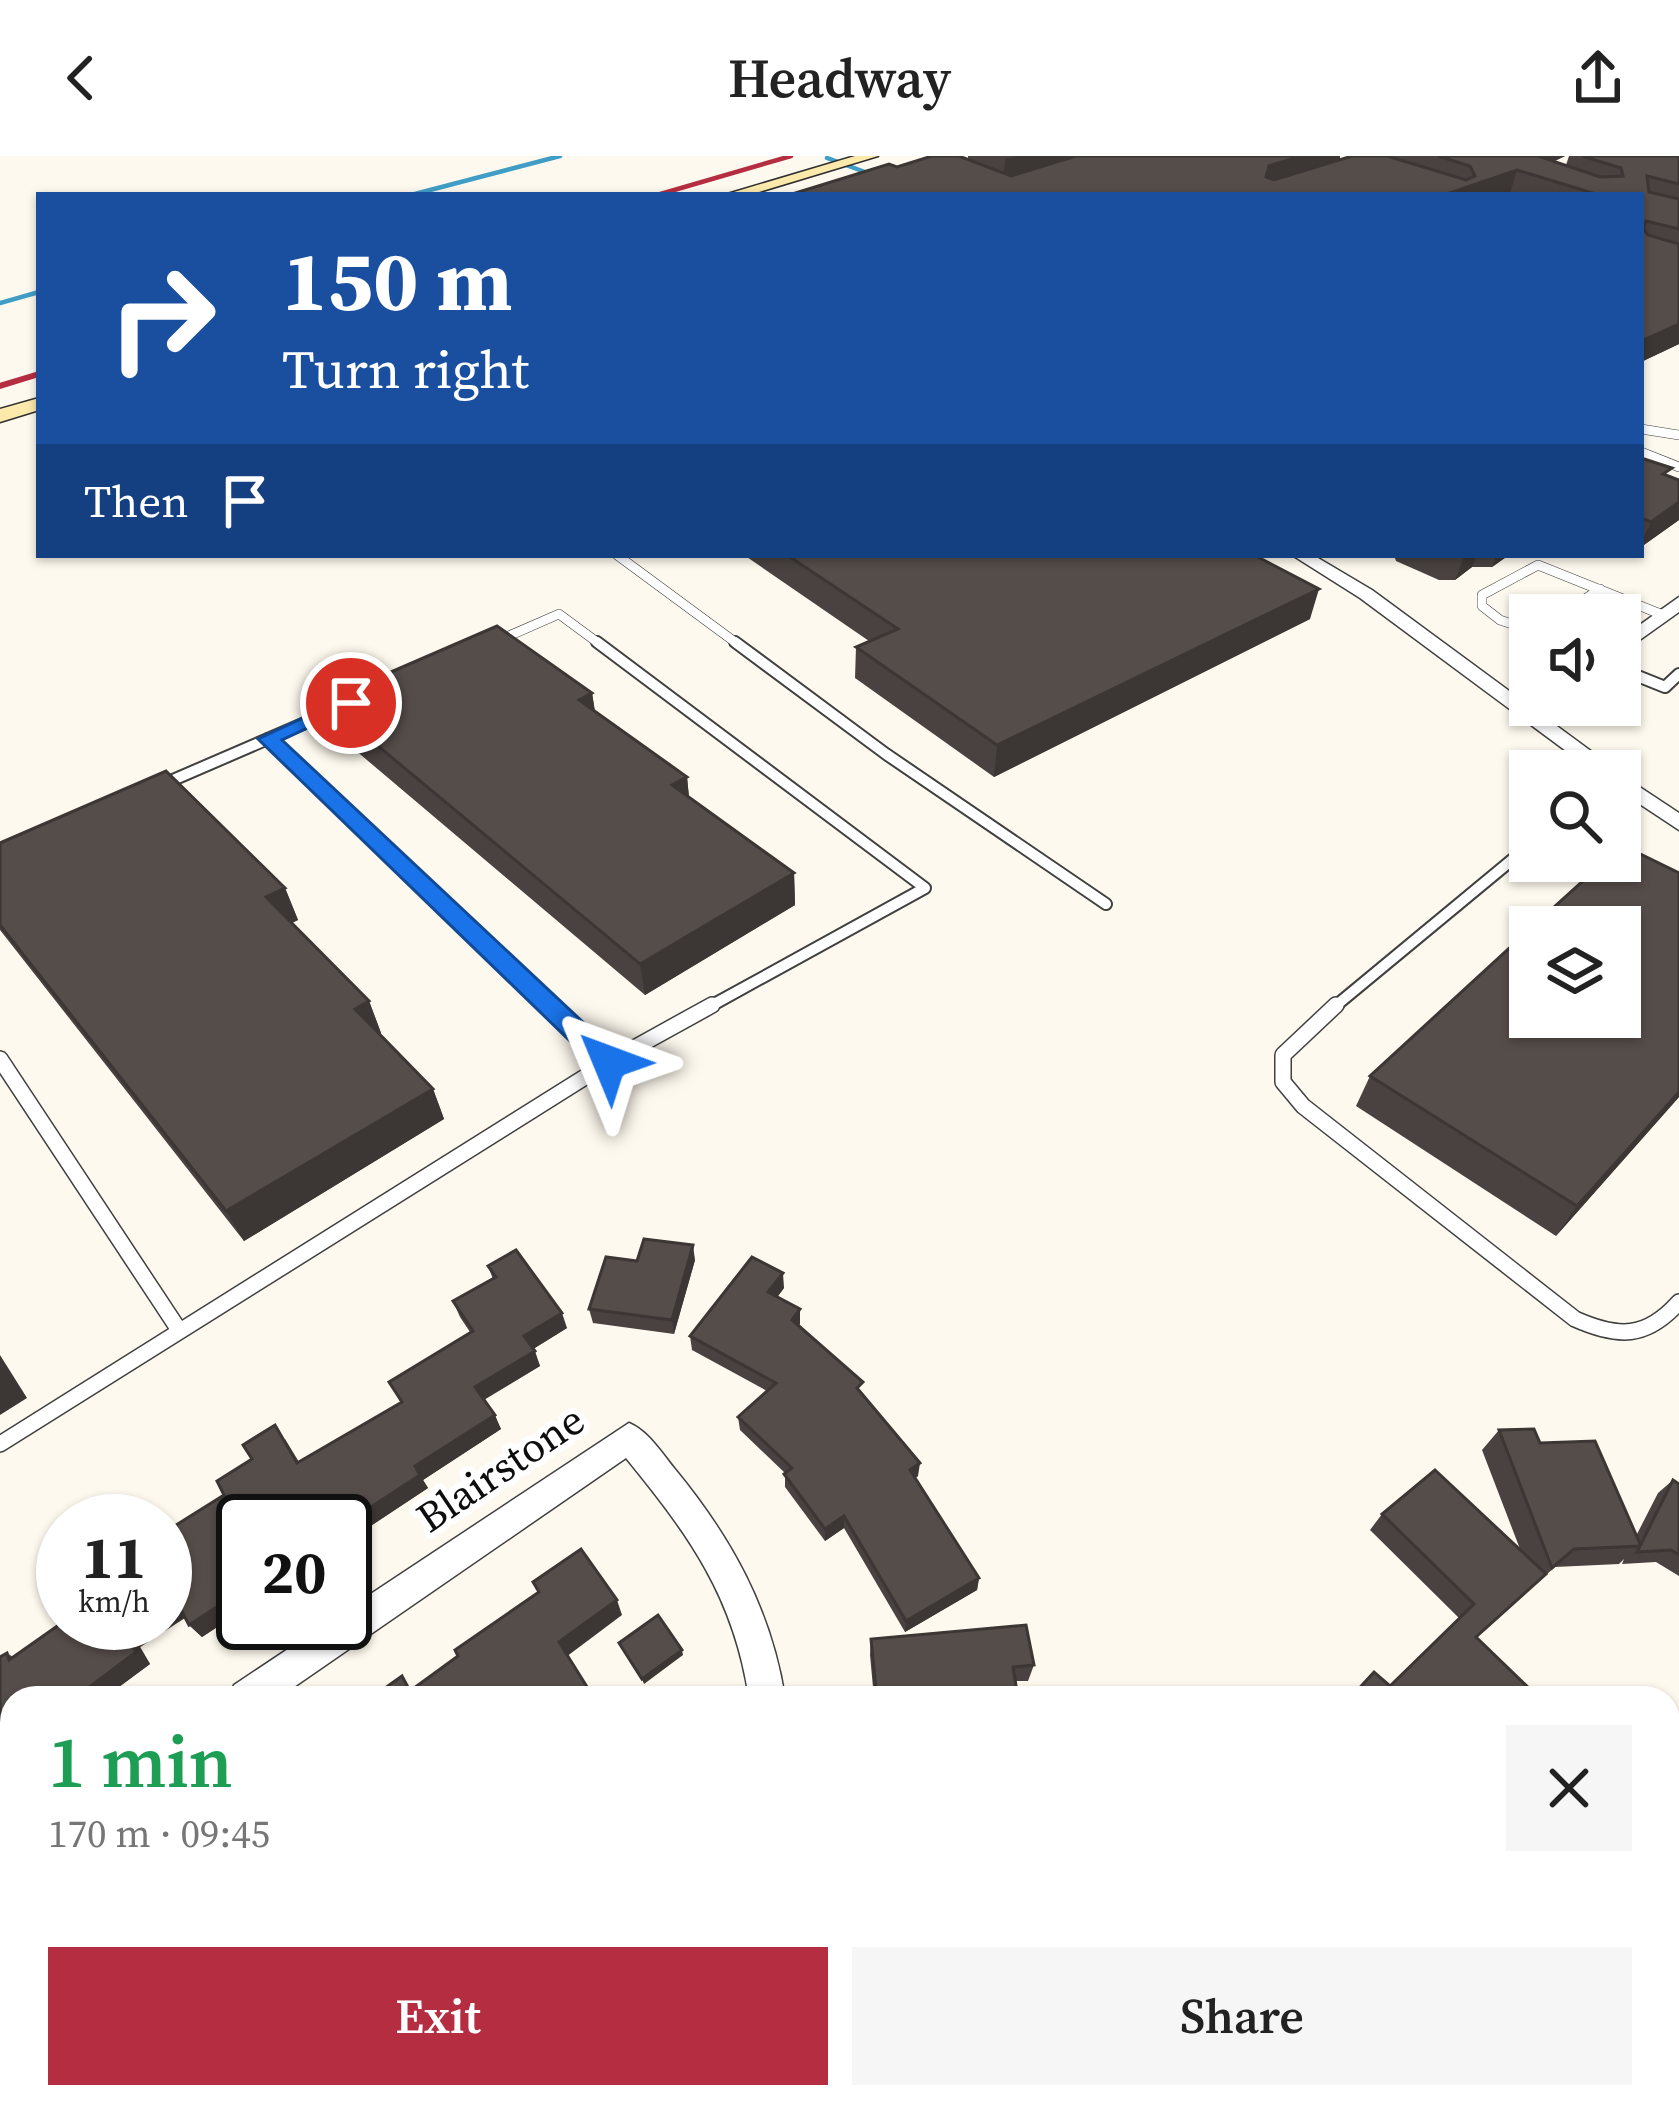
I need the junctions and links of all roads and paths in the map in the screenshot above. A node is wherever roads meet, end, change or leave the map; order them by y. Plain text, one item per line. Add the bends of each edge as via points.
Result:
1 (871, 156) edge
2 (805, 176) junction
3 (744, 192) edge
4 (768, 192) edge
5 (36, 405) edge
6 (0, 416) edge
7 (1644, 429) edge
8 (1679, 435) edge
9 (1644, 453) edge
10 (1679, 467) edge
11 (621, 558) edge
12 (1306, 558) edge
13 (1600, 589) junction
14 (1592, 594) edge
15 (1671, 609) edge
16 (1509, 623) edge
17 (1641, 632) edge
18 (476, 650) edge
19 (1679, 674) edge
20 (1641, 677) edge
21 (1509, 690) edge
22 (351, 703) edge
23 (1556, 726) edge
24 (268, 739) junction
25 (1583, 750) edge
26 (144, 792) edge
27 (1641, 796) edge
28 (1679, 824) edge
29 (1509, 861) edge
30 (1106, 904) dead end
31 (0, 1059) edge
32 (609, 1062) junction
33 (1679, 1302) edge
34 (178, 1330) junction
35 (0, 1444) edge
36 (265, 1686) edge
37 (766, 1686) edge

1 - 2 main road
2 - 3 main road
2 - 4 main road
5 - 6 main road
7 - 8 lane
9 - 10 lane
11 - 30 lane
12 - 21 street
13 - 14 lane
13 - 15 lane
13 - 16 lane via 1538,565 1482,595 1482,606
15 - 17 street
18 - 32 lane via 559,614 925,888
19 - 20 lane via 1665,687
22 - 24 lane
23 - 25 street
24 - 26 lane
24 - 32 lane
27 - 28 street
29 - 33 lane via 1300,1035 1283,1055 1283,1082 1303,1106 1575,1319 1634,1336 1663,1322
31 - 34 lane
32 - 34 lane
34 - 35 lane
36 - 37 street, Blairstone via 629,1438 700,1522 730,1572 763,1649

